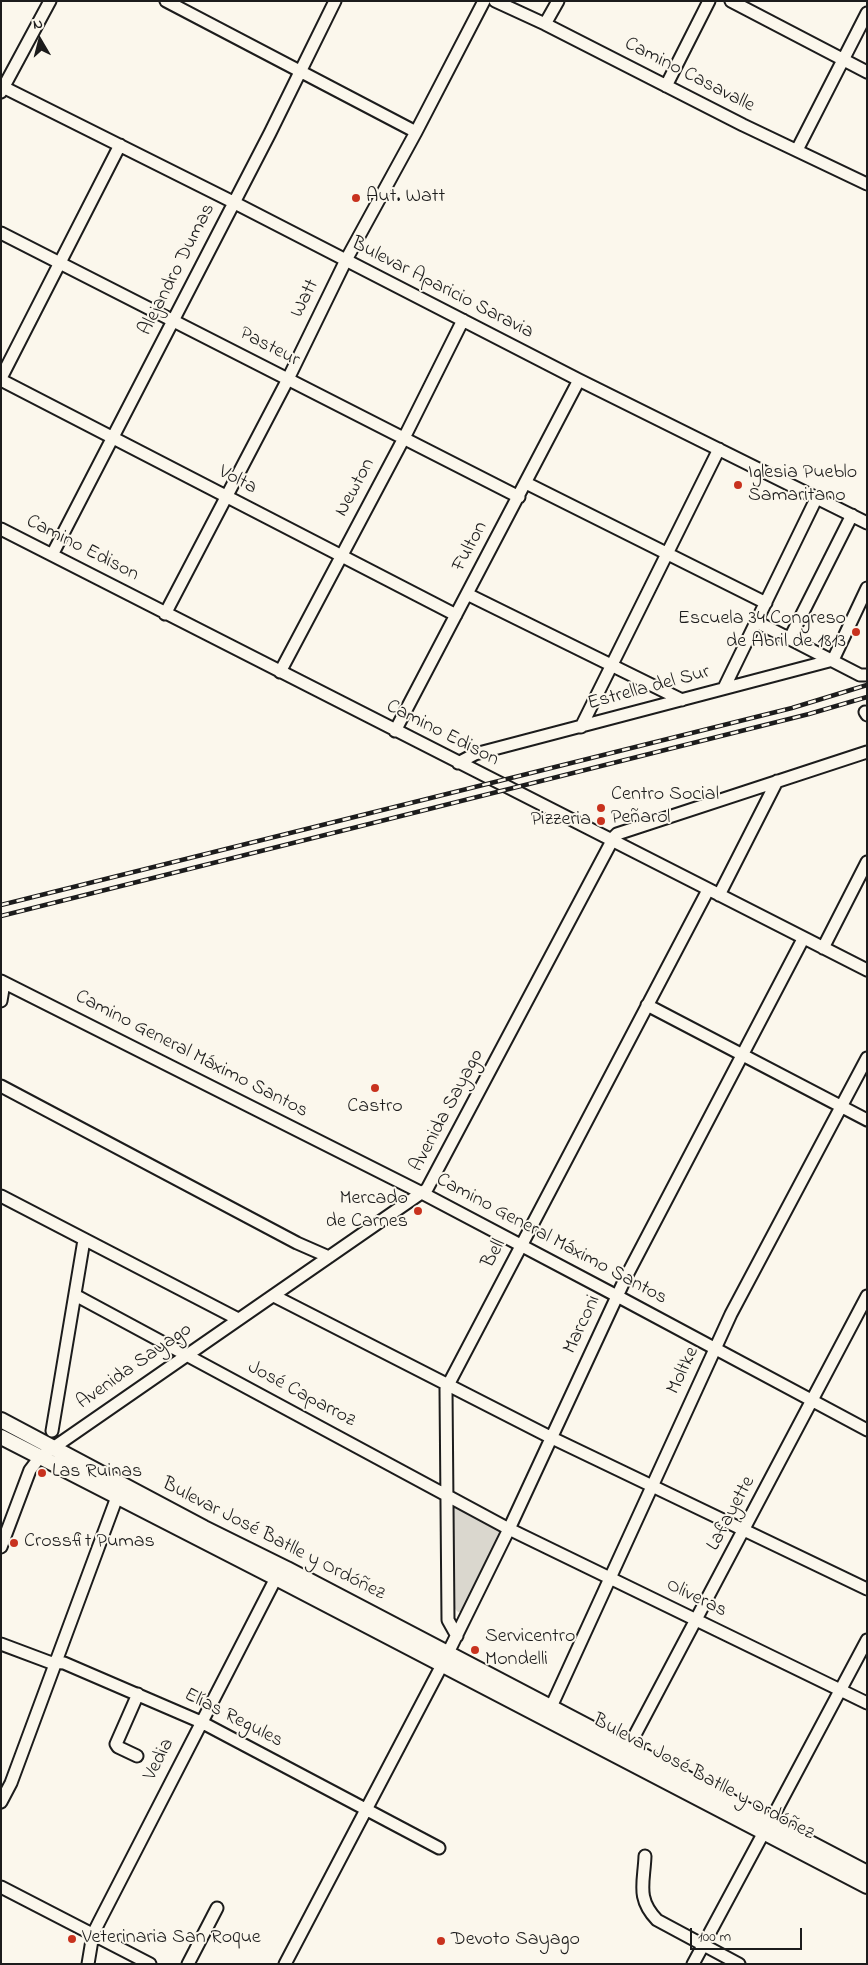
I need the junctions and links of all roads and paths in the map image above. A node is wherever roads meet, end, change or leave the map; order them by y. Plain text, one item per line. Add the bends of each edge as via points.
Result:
1 (50, 1) edge
2 (166, 1) edge
3 (335, 1) edge
4 (484, 1) edge
5 (495, 1) edge
6 (558, 1) edge
7 (709, 1) edge
8 (731, 1) edge
9 (867, 13) edge
10 (545, 24) junction
11 (843, 60) junction
12 (301, 72) junction
13 (867, 72) edge
14 (666, 86) junction
15 (2, 89) edge
16 (416, 132) junction
17 (120, 144) junction
18 (797, 150) junction
19 (867, 184) edge
20 (234, 202) junction
21 (1, 233) edge
22 (346, 260) junction
23 (59, 262) junction
24 (463, 320) junction
25 (174, 321) junction
26 (1, 379) edge
27 (288, 379) junction
28 (579, 380) junction
29 (114, 438) junction
30 (404, 438) junction
31 (719, 448) junction
32 (526, 483) junction
33 (227, 497) junction
34 (519, 497) junction
35 (817, 497) junction
36 (852, 515) junction
37 (867, 523) edge
38 (1, 529) edge
39 (666, 554) junction
40 (52, 555) junction
41 (341, 557) junction
42 (867, 588) edge
43 (467, 594) junction
44 (766, 603) junction
45 (165, 614) junction
46 (456, 615) junction
47 (757, 622) junction
48 (790, 638) junction
49 (832, 660) junction
50 (611, 664) junction
51 (280, 672) junction
52 (867, 675) edge
53 (724, 688) junction
54 (682, 700) junction
55 (581, 727) junction
56 (395, 731) junction
57 (867, 752) edge
58 (458, 762) junction
59 (777, 781) junction
60 (612, 840) junction
61 (867, 862) edge
62 (708, 890) junction
63 (718, 896) junction
64 (803, 939) junction
65 (823, 948) junction
66 (867, 970) edge
67 (3, 982) edge
68 (1, 1001) edge
69 (647, 1005) junction
70 (743, 1055) junction
71 (867, 1058) edge
72 (1, 1086) edge
73 (842, 1107) junction
74 (867, 1120) edge
75 (422, 1193) junction
76 (1, 1196) edge
77 (84, 1240) junction
78 (521, 1246) junction
79 (329, 1257) junction
80 (76, 1295) junction
81 (274, 1296) junction
82 (617, 1296) junction
83 (867, 1296) edge
84 (238, 1319) junction
85 (715, 1348) junction
86 (187, 1355) junction
87 (448, 1384) junction
88 (811, 1400) junction
89 (1, 1420) edge
90 (867, 1430) edge
91 (52, 1431) dead end
92 (1, 1437) edge
93 (550, 1437) junction
94 (52, 1447) junction
95 (40, 1457) junction
96 (652, 1486) junction
97 (446, 1495) junction
98 (117, 1497) junction
99 (509, 1529) junction
100 (744, 1531) junction
101 (1, 1547) edge
102 (276, 1578) junction
103 (611, 1578) junction
104 (867, 1589) edge
105 (696, 1620) junction
106 (457, 1636) junction
107 (867, 1640) edge
108 (1, 1644) edge
109 (445, 1660) junction
110 (56, 1662) junction
111 (840, 1689) junction
112 (138, 1694) junction
113 (524, 1700) junction
114 (867, 1703) edge
115 (551, 1707) junction
116 (201, 1722) junction
117 (628, 1748) junction
118 (137, 1756) dead end
119 (1, 1802) edge
120 (367, 1809) junction
121 (767, 1827) junction
122 (439, 1848) dead end
123 (645, 1856) dead end
124 (867, 1873) edge
125 (867, 1886) edge
126 (1, 1887) edge
127 (217, 1908) dead end
128 (93, 1934) junction
129 (703, 1945) junction
130 (88, 1964) edge
131 (150, 1964) edge
132 (188, 1964) edge
133 (285, 1964) edge
134 (693, 1964) edge
135 (739, 1964) edge

1 - 15 street
2 - 12 street
3 - 12 street, Alejandro Dumas
4 - 16 street, Watt
5 - 10 street, Camino Casavalle
6 - 10 street
7 - 14 street
8 - 11 street
9 - 11 street
10 - 14 street, Camino Casavalle
11 - 13 street
11 - 18 street
12 - 16 street
12 - 20 street, Alejandro Dumas
14 - 18 street, Camino Casavalle
15 - 17 street, Bulevar Aparicio Saravia
16 - 22 street, Watt
17 - 20 street, Bulevar Aparicio Saravia
17 - 23 street
18 - 19 street, Camino Casavalle
20 - 22 street, Bulevar Aparicio Saravia
20 - 25 street, Alejandro Dumas
21 - 23 street, Pasteur
22 - 24 street, Bulevar Aparicio Saravia
22 - 27 street, Watt
23 - 25 street, Pasteur
23 - 26 street
24 - 28 street, Bulevar Aparicio Saravia
24 - 30 street, Newton
25 - 27 street, Pasteur
25 - 29 street, Alejandro Dumas
26 - 29 street, Volta
27 - 30 street, Pasteur
27 - 33 street, Watt
28 - 31 street, Bulevar Aparicio Saravia
28 - 32 street, Fulton
29 - 33 street, Volta
29 - 40 street, Alejandro Dumas
30 - 34 street, Pasteur
30 - 41 street, Newton
31 - 35 street, Bulevar Aparicio Saravia
31 - 39 street
32 - 34 street, Fulton
32 - 39 street
33 - 41 street, Volta
33 - 45 street, Watt
34 - 43 street, Fulton
35 - 36 street, Bulevar Aparicio Saravia
35 - 44 street
36 - 37 street, Bulevar Aparicio Saravia
36 - 48 street
38 - 40 street, Camino Edison
39 - 44 street
39 - 50 street
40 - 45 street, Camino Edison
41 - 46 street, Volta
41 - 51 street, Newton
42 - 49 street
43 - 46 street, Fulton
43 - 50 street
44 - 47 street
45 - 51 street, Camino Edison
46 - 56 street, Fulton
47 - 48 street
47 - 53 street
48 - 49 street
49 - 52 street via 860,675
49 - 53 street, Estrella del Sur
50 - 54 street
50 - 55 street
51 - 56 street, Camino Edison
53 - 54 street, Estrella del Sur
54 - 55 street, Estrella del Sur
55 - 58 street, Estrella del Sur via 475,754
56 - 58 street, Camino Edison
57 - 59 street
58 - 60 street, Camino Edison
59 - 60 street via 617,834
59 - 63 street
60 - 62 street, Camino Edison
60 - 75 street, Avenida Sayago via 431,1184
61 - 65 street
62 - 63 street, Camino Edison
62 - 69 street, Bell
63 - 64 street, Camino Edison
64 - 65 street, Camino Edison
64 - 70 street, Marconi
65 - 66 street, Camino Edison
67 - 68 street
67 - 75 street, Camino General Máximo Santos
69 - 70 street
69 - 78 street, Bell
70 - 73 street
70 - 82 street, Marconi
71 - 73 street, Moltke
72 - 79 street
73 - 74 street
73 - 85 street, Moltke
75 - 78 street, Camino General Máximo Santos
75 - 79 street, Avenida Sayago
76 - 77 street
77 - 80 street
77 - 84 street
78 - 82 street, Camino General Máximo Santos
78 - 87 street, Bell
79 - 81 street, Avenida Sayago
80 - 86 street, José Caparroz
80 - 91 street
81 - 84 street, Avenida Sayago
81 - 87 street
82 - 85 street, Camino General Máximo Santos
82 - 93 street, Marconi
83 - 88 street, Lafayette
84 - 86 street, Avenida Sayago
85 - 88 street, Camino General Máximo Santos
85 - 96 street, Moltke
86 - 94 street, Avenida Sayago
86 - 97 street, José Caparroz
87 - 93 street
87 - 97 street, Bell via 445,1396
88 - 90 street, Camino General Máximo Santos
88 - 100 street, Lafayette
89 - 94 main road, Bulevar José Batlle y Ordóñez
92 - 95 main road, Bulevar José Batlle y Ordóñez
93 - 96 street
93 - 99 street, Marconi
94 - 95 street, Avenida Sayago
94 - 109 main road, Bulevar José Batlle y Ordóñez via 287,1569
95 - 98 main road, Bulevar José Batlle y Ordóñez
95 - 101 street, Avenida Sayago via 30,1470
96 - 100 street
96 - 103 street, Moltke
97 - 99 street, José Caparroz
97 - 106 street, Bell via 448,1620
98 - 102 main road, Bulevar José Batlle y Ordóñez
98 - 110 street
99 - 103 street, Oliveras
99 - 106 street, Marconi
100 - 104 street
100 - 105 street, Lafayette
102 - 109 main road, Bulevar José Batlle y Ordóñez
102 - 116 street, Vedia
103 - 105 street, Oliveras
103 - 115 street, Moltke
105 - 111 street, Oliveras
105 - 117 street, Lafayette
106 - 109 street, Marconi
107 - 111 street
108 - 110 street, Elías Regules
109 - 113 main road, Bulevar José Batlle y Ordóñez
109 - 120 street
110 - 112 street, Elías Regules
110 - 119 street
111 - 114 street, Oliveras
111 - 121 street
112 - 116 street, Elías Regules
112 - 118 street via 116,1744
113 - 115 main road, Bulevar José Batlle y Ordóñez
113 - 121 main road, Bulevar José Batlle y Ordóñez
115 - 117 main road, Bulevar José Batlle y Ordóñez
116 - 120 street, Elías Regules
116 - 128 street, Vedia
117 - 121 main road, Bulevar José Batlle y Ordóñez
120 - 122 street, Elías Regules
120 - 133 street
121 - 124 main road, Bulevar José Batlle y Ordóñez
121 - 125 main road, Bulevar José Batlle y Ordóñez
121 - 129 street
123 - 129 street via 642,1878 648,1910 657,1920
126 - 128 street
127 - 132 street
128 - 130 street, Vedia
128 - 131 street
129 - 134 street
129 - 135 street

